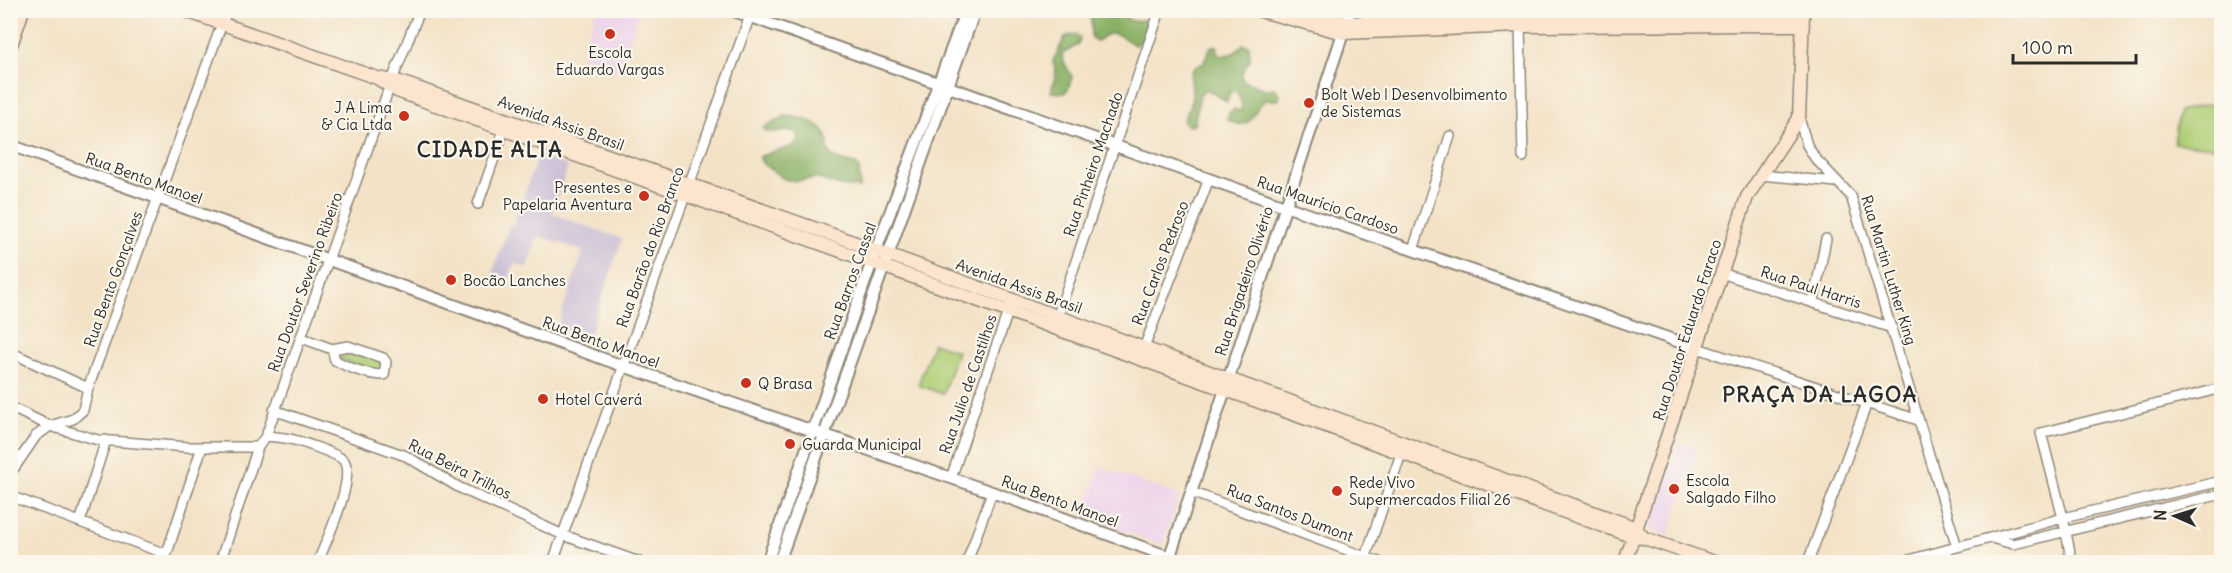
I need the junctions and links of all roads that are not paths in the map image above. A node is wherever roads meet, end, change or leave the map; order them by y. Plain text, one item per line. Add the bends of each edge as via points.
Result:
1 (23, 10) edge
2 (183, 10) edge
3 (227, 10) edge
4 (420, 10) edge
5 (731, 10) edge
6 (1160, 10) edge
7 (1257, 10) edge
8 (1293, 10) edge
9 (751, 14) edge
10 (969, 14) edge
11 (1624, 17) edge
12 (1803, 17) edge
13 (1347, 22) edge
14 (1470, 22) junction
15 (1577, 22) junction
16 (222, 24) junction
17 (1521, 26) junction
18 (10, 48) edge
19 (391, 84) junction
20 (943, 86) junction
21 (1799, 118) junction
22 (504, 130) junction
23 (1450, 136) dead end
24 (10, 145) edge
25 (1116, 146) junction
26 (1523, 158) dead end
27 (1761, 175) junction
28 (1209, 179) junction
29 (1838, 182) junction
30 (686, 190) junction
31 (158, 199) junction
32 (478, 204) dead end
33 (1285, 206) junction
34 (1826, 240) dead end
35 (1413, 250) junction
36 (879, 258) junction
37 (328, 260) junction
38 (1721, 273) junction
39 (1813, 303) junction
40 (1011, 305) junction
41 (1056, 322) junction
42 (1892, 328) junction
43 (302, 338) junction
44 (1697, 348) junction
45 (332, 349) junction
46 (10, 352) edge
47 (1142, 353) junction
48 (623, 366) junction
49 (1226, 383) junction
50 (88, 388) junction
51 (2222, 388) edge
52 (1867, 403) junction
53 (14, 409) dead end
54 (274, 410) junction
55 (1918, 420) junction
56 (50, 426) junction
57 (812, 431) junction
58 (824, 435) junction
59 (266, 436) junction
60 (106, 440) junction
61 (202, 447) junction
62 (258, 447) junction
63 (1403, 447) junction
64 (10, 474) edge
65 (951, 478) junction
66 (2222, 481) edge
67 (2209, 484) junction
68 (992, 492) junction
69 (1191, 492) junction
70 (2217, 495) edge
71 (10, 496) edge
72 (2063, 518) junction
73 (80, 522) junction
74 (2029, 528) junction
75 (2065, 531) junction
76 (563, 535) junction
77 (1638, 535) junction
78 (1992, 539) junction
79 (2032, 539) junction
80 (1957, 547) junction
81 (165, 558) edge
82 (1169, 560) edge
83 (1365, 560) edge
84 (219, 562) edge
85 (318, 562) edge
86 (553, 562) edge
87 (639, 562) edge
88 (767, 562) edge
89 (778, 562) edge
90 (967, 562) edge
91 (1183, 562) edge
92 (1379, 562) edge
93 (1624, 562) edge
94 (1714, 562) edge
95 (1808, 562) edge
96 (1902, 562) edge
97 (2072, 562) edge

1 - 18 main road
2 - 16 main road, Avenida Assis Brasil
3 - 16 street, Rua Bento Gonçalves
4 - 19 street, Rua Doutor Severino Ribeiro
5 - 9 street, Rua Maurício Cardoso
6 - 25 street, Rua Pinheiro Machado
7 - 13 main road
8 - 13 main road
9 - 20 street, Rua Maurício Cardoso
9 - 30 street, Rua Barão do Rio Branco
10 - 20 street, Rua Barros Cassal
11 - 12 main road
11 - 15 main road
12 - 21 main road, Rua Martin Luther King
13 - 14 main road
13 - 33 street, Rua Brigadeiro Olivério
14 - 15 main road
14 - 17 main road
15 - 17 main road
16 - 19 main road, Avenida Assis Brasil
16 - 31 street, Rua Bento Gonçalves
17 - 26 street
19 - 22 main road, Avenida Assis Brasil
19 - 30 main road, Avenida Assis Brasil
19 - 37 street, Rua Doutor Severino Ribeiro
20 - 25 street, Rua Maurício Cardoso
20 - 36 street, Rua Barros Cassal
21 - 27 main road, Rua Doutor Eduardo Faraco
21 - 29 street, Rua Martin Luther King via 1807,145
22 - 30 main road, Avenida Assis Brasil
22 - 32 street
23 - 35 street
24 - 31 street, Rua Bento Manoel
25 - 28 street, Rua Maurício Cardoso
25 - 41 street, Rua Pinheiro Machado
27 - 29 street
27 - 38 main road, Rua Doutor Eduardo Faraco via 1747,197
28 - 33 street, Rua Maurício Cardoso
28 - 47 street, Rua Carlos Pedroso
29 - 42 street, Rua Martin Luther King via 1851,196
30 - 36 main road, Avenida Assis Brasil
30 - 48 street, Rua Barão do Rio Branco
31 - 37 street, Rua Bento Manoel
31 - 50 street, Rua Bento Gonçalves
33 - 35 street, Rua Maurício Cardoso
33 - 49 street, Rua Brigadeiro Olivério
34 - 39 street
35 - 44 street, Rua Maurício Cardoso
36 - 40 main road, Avenida Assis Brasil
36 - 57 street, Rua Barros Cassal
36 - 58 street, Rua Barros Cassal
37 - 43 street, Rua Doutor Severino Ribeiro
37 - 48 street, Rua Bento Manoel
38 - 39 street, Rua Paul Harris
38 - 44 main road, Rua Doutor Eduardo Faraco
39 - 42 street, Rua Paul Harris
40 - 41 main road, Avenida Assis Brasil
40 - 65 street, Rua Julio de Castilhos
41 - 47 main road, Avenida Assis Brasil
42 - 55 street, Rua Martin Luther King
43 - 45 street
43 - 54 street, Rua Doutor Severino Ribeiro
44 - 52 street, Rua Maurício Cardoso
44 - 77 main road, Rua Doutor Eduardo Faraco
45 - 45 street via 335,360 342,364 384,375 383,358 348,346
46 - 50 street
47 - 49 main road, Avenida Assis Brasil
48 - 57 street, Rua Bento Manoel
48 - 76 street, Rua Barão do Rio Branco
49 - 63 main road, Avenida Assis Brasil
49 - 69 street, Rua Brigadeiro Olivério
50 - 56 street, Rua Bento Gonçalves via 83,410 73,419
51 - 72 street via 2041,434
52 - 55 street, Rua Maurício Cardoso
52 - 95 street
53 - 56 street
54 - 59 street, Rua Doutor Severino Ribeiro
54 - 76 street, Rua Beira Trilhos via 406,456 460,488
55 - 80 street, Rua Martin Luther King
56 - 60 street
56 - 64 street via 36,436
57 - 58 street, Rua Bento Manoel
57 - 88 street, Rua Barros Cassal
58 - 65 street, Rua Bento Manoel
58 - 89 street, Rua Barros Cassal
59 - 62 street, Rua Doutor Severino Ribeiro
59 - 85 street via 293,439 338,455 346,465 342,501
60 - 61 street
60 - 73 street
61 - 62 street
61 - 81 street
62 - 84 street, Rua Doutor Severino Ribeiro
63 - 77 main road, Avenida Assis Brasil
63 - 83 street
65 - 68 street, Rua Bento Manoel
66 - 67 street
67 - 70 street
67 - 72 street
68 - 82 street, Rua Bento Manoel
68 - 90 street
69 - 82 street, Rua Brigadeiro Olivério
69 - 83 street, Rua Santos Dumont
70 - 75 street
71 - 73 street
72 - 74 street
72 - 75 street
73 - 81 street
74 - 78 street
74 - 79 street
75 - 79 street
75 - 97 street
76 - 86 street, Rua Barão do Rio Branco
76 - 87 street, Rua Beira Trilhos
77 - 93 main road, Rua Doutor Eduardo Faraco
77 - 94 main road, Avenida Assis Brasil
78 - 79 street via 2013,544
78 - 80 street
80 - 96 street
82 - 91 street, Rua Bento Manoel
83 - 92 street, Rua Santos Dumont

